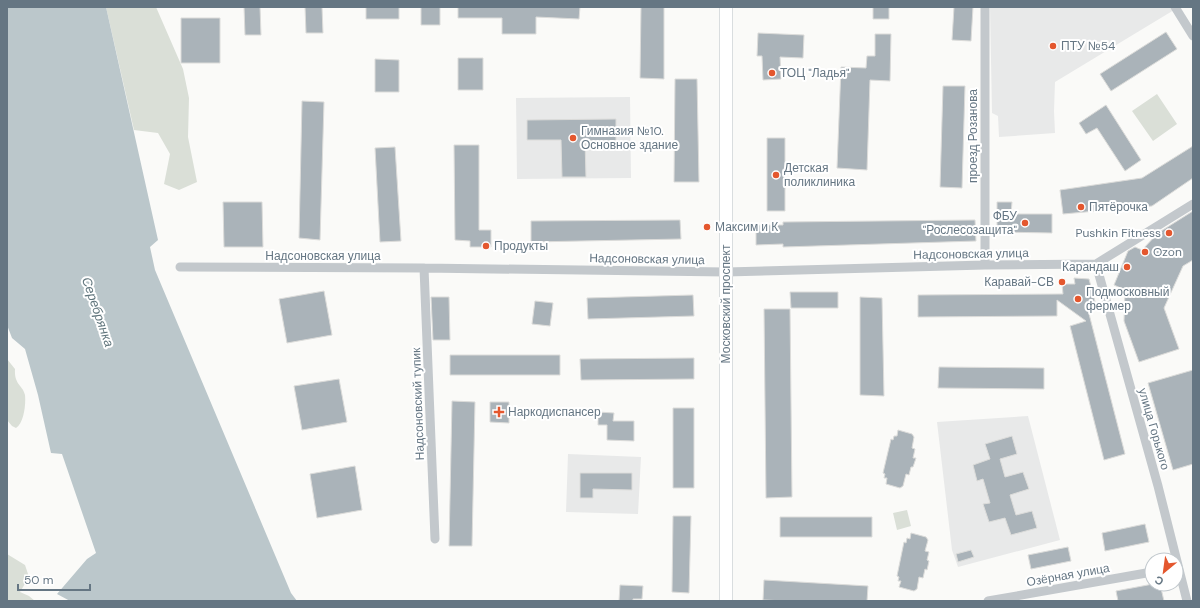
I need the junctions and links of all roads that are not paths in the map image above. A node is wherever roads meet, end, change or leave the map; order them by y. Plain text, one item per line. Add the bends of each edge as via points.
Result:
1 (726, 7) edge
2 (985, 7) edge
3 (1175, 7) edge
4 (1193, 36) edge
5 (1193, 204) edge
6 (1096, 264) junction
7 (986, 265) junction
8 (180, 267) dead end
9 (424, 268) junction
10 (726, 272) junction
11 (435, 539) dead end
12 (1173, 552) edge
13 (1144, 573) edge
14 (1184, 591) edge
15 (726, 601) edge
16 (988, 601) edge
17 (1187, 601) edge

1 - 10 main road, Московский проспект
2 - 7 street, проезд Розанова
3 - 4 street
5 - 6 street
6 - 7 street, Надсоновская улица
6 - 12 street, улица Горького via 1158,486
7 - 10 street, Надсоновская улица
8 - 9 street, Надсоновская улица
9 - 10 street, Надсоновская улица
9 - 11 street, Надсоновский тупик
10 - 15 main road, Московский проспект
13 - 16 street, Озёрная улица
14 - 17 street, улица Горького

